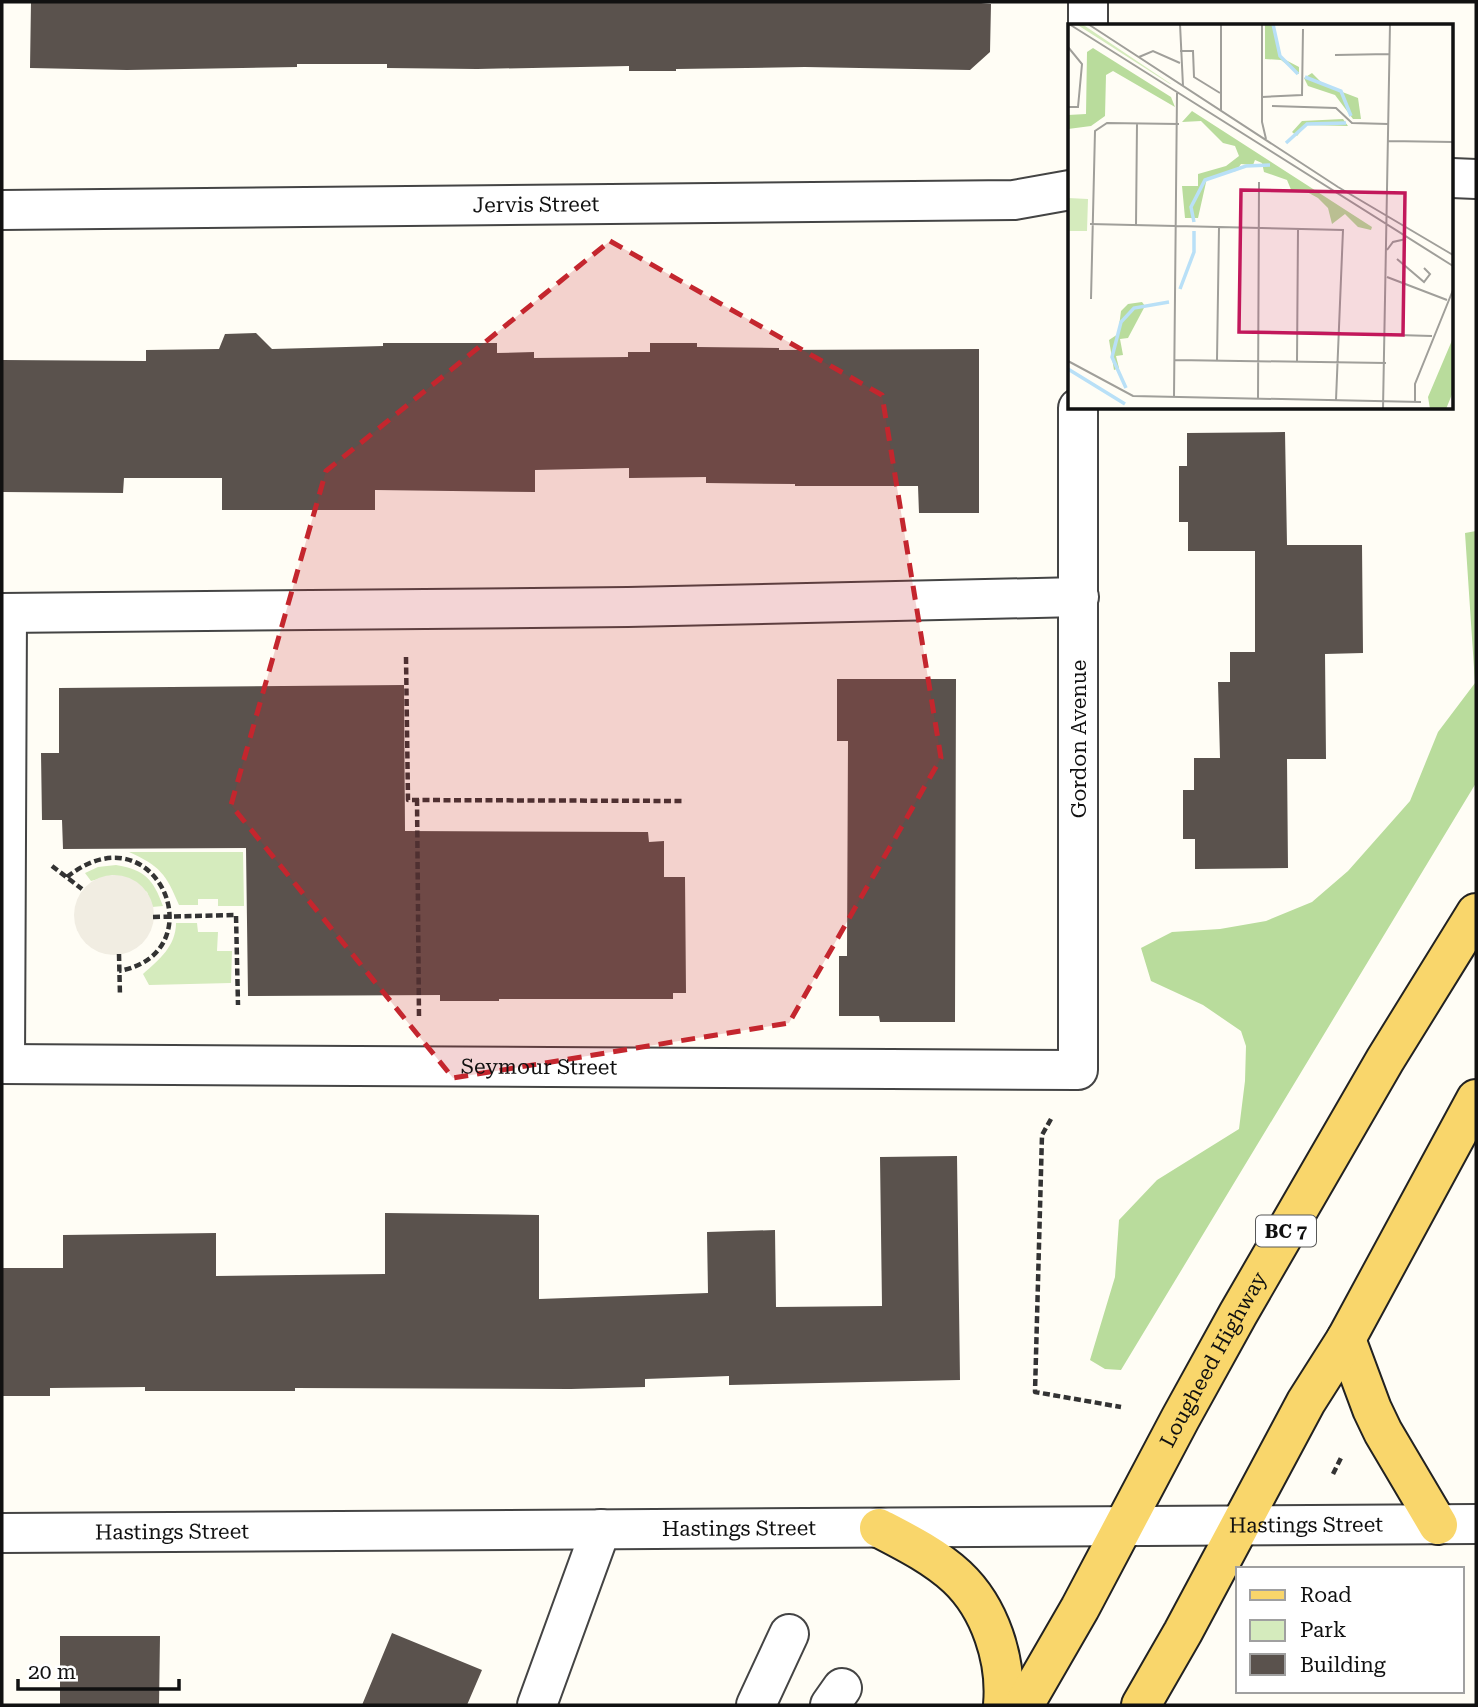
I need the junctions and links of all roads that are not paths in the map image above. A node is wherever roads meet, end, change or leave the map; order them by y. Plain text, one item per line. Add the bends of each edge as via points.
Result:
1 (1088, 2) edge
2 (1088, 24) edge
3 (1454, 178) edge
4 (1476, 178) edge
5 (1068, 190) edge
6 (2, 210) edge
7 (1078, 410) edge
8 (1079, 597) junction
9 (4, 613) edge
10 (1476, 913) edge
11 (3, 1064) edge
12 (1078, 1070) joint
13 (1476, 1099) edge
14 (1346, 1339) junction
15 (1476, 1524) edge
16 (1438, 1525) junction
17 (1122, 1526) junction
18 (1238, 1526) junction
19 (880, 1528) junction
20 (601, 1529) junction
21 (2, 1533) edge
22 (789, 1633) dead end
23 (537, 1705) edge
24 (756, 1705) edge
25 (1003, 1705) edge
26 (1024, 1705) edge
27 (1141, 1705) edge

1 - 2 street
3 - 4 street
5 - 6 street, Jervis Street via 1014,200
7 - 8 street, Gordon Avenue
8 - 9 street
8 - 12 street, Gordon Avenue
9 - 11 street
10 - 17 main road, Lougheed Highway / BC 7 via 1371,1084
11 - 12 street, Seymour Street
13 - 14 main road
14 - 16 main road via 1383,1432
14 - 18 main road
15 - 16 street, Hastings Street
16 - 18 street, Hastings Street
17 - 18 street, Hastings Street
17 - 19 street, Hastings Street
17 - 26 main road, Lougheed Highway / BC 7
18 - 27 main road
19 - 20 street, Hastings Street
19 - 25 main road via 945,1567 970,1591 996,1642
20 - 21 street, Hastings Street
20 - 23 street
22 - 24 street

